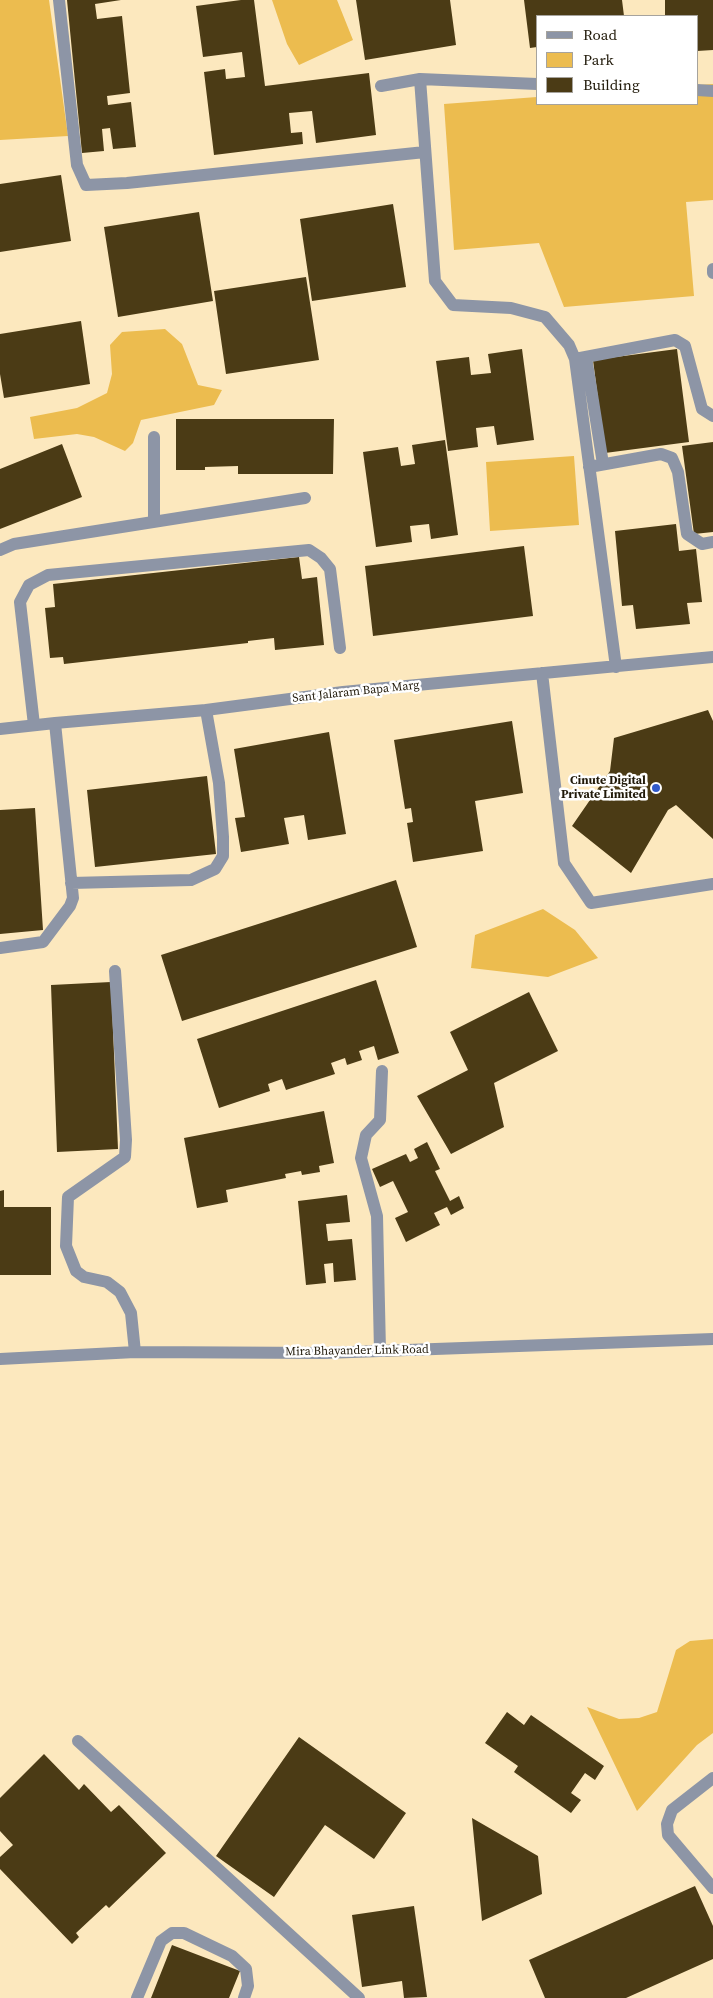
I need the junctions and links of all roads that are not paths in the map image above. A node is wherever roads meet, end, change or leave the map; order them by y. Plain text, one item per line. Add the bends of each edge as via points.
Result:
1 (59, 0) edge
2 (420, 79) junction
3 (536, 84) edge
4 (381, 86) dead end
5 (698, 90) edge
6 (713, 91) edge
7 (425, 152) junction
8 (713, 269) edge
9 (713, 273) edge
10 (580, 358) junction
11 (713, 416) edge
12 (154, 437) dead end
13 (603, 464) junction
14 (589, 467) junction
15 (305, 498) dead end
16 (154, 522) junction
17 (713, 542) edge
18 (0, 550) edge
19 (340, 648) dead end
20 (713, 657) edge
21 (616, 666) junction
22 (542, 674) junction
23 (206, 710) junction
24 (55, 723) junction
25 (34, 725) junction
26 (0, 729) edge
27 (71, 883) junction
28 (713, 884) edge
29 (0, 948) edge
30 (115, 971) dead end
31 (382, 1071) dead end
32 (713, 1339) edge
33 (380, 1351) junction
34 (135, 1352) junction
35 (0, 1358) edge
36 (78, 1741) dead end
37 (713, 1778) edge
38 (713, 1888) edge
39 (137, 1998) edge
40 (244, 1998) edge
41 (359, 1998) edge

1 - 7 street via 77,165 86,185
2 - 3 street
2 - 4 street
2 - 7 street
5 - 6 street
7 - 10 street via 435,281 453,306 511,308 545,317
8 - 9 street
10 - 11 street via 675,340 685,346 702,409
10 - 13 street
10 - 14 street
12 - 16 street
13 - 14 street
13 - 17 street via 661,454 672,458 678,472 687,534 702,544
14 - 21 street
15 - 16 street
16 - 18 street via 14,544
19 - 25 street via 330,569 309,550 48,575 29,585 20,602
20 - 21 street, Sant Jalaram Bapa Marg
21 - 22 street, Sant Jalaram Bapa Marg
22 - 23 street, Sant Jalaram Bapa Marg via 343,692
22 - 28 street via 564,863 591,903
23 - 24 street, Sant Jalaram Bapa Marg
23 - 27 street via 219,783 223,837 223,856 215,869 191,880
24 - 25 street, Sant Jalaram Bapa Marg
24 - 27 street
25 - 26 street, Sant Jalaram Bapa Marg
27 - 29 street via 73,898 70,906 42,942
30 - 34 street via 125,1157 68,1197 66,1246 76,1270 84,1277 107,1282 120,1292 131,1313
31 - 33 street via 380,1120 366,1135 361,1158 377,1216
32 - 33 street, Mira Bhayander Link Road
33 - 34 street, Mira Bhayander Link Road
34 - 35 street, Mira Bhayander Link Road
36 - 41 street
37 - 38 street via 672,1810 667,1824 668,1835
39 - 40 street via 161,1941 172,1933 184,1934 232,1956 246,1969 248,1986

